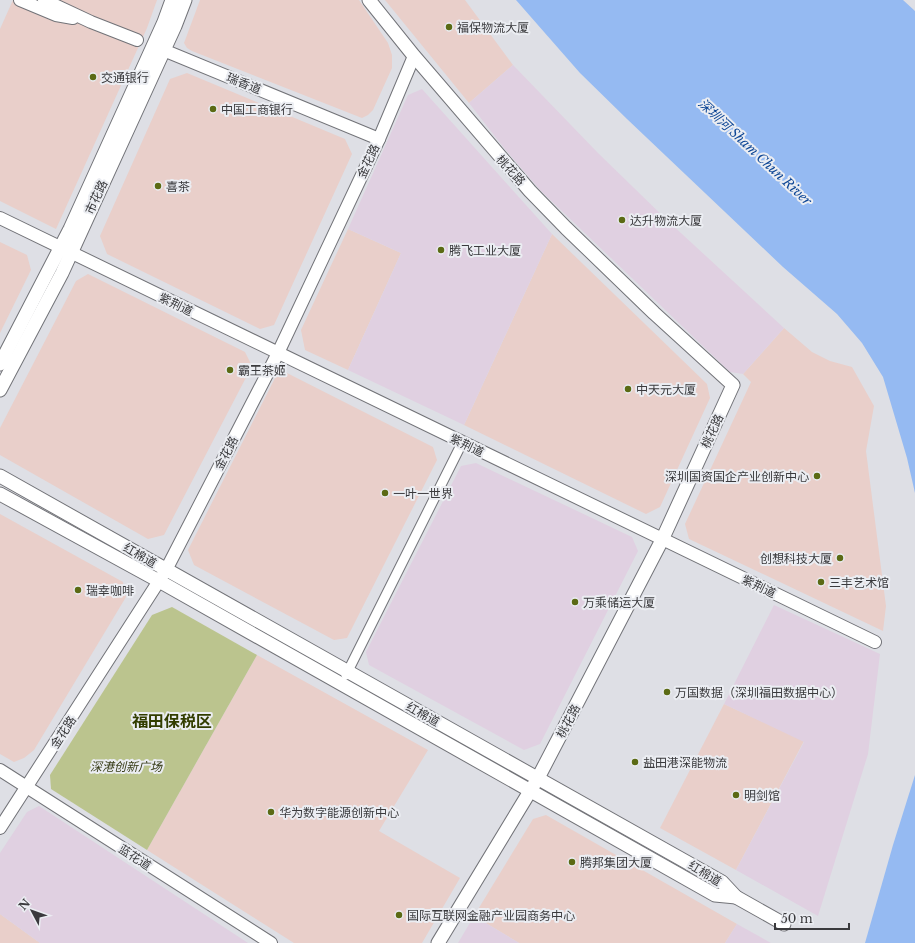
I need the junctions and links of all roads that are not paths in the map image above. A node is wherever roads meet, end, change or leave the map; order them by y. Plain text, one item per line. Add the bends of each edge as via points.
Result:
1 (20, 0) edge
2 (44, 0) edge
3 (172, 0) edge
4 (184, 0) edge
5 (370, 0) edge
6 (91, 22) junction
7 (137, 40) dead end
8 (158, 48) junction
9 (414, 56) junction
10 (378, 139) junction
11 (0, 218) edge
12 (66, 250) junction
13 (278, 353) junction
14 (0, 364) edge
15 (0, 390) edge
16 (462, 443) junction
17 (0, 476) edge
18 (0, 494) edge
19 (662, 540) junction
20 (162, 575) junction
21 (875, 642) dead end
22 (348, 672) junction
23 (341, 683) junction
24 (0, 770) edge
25 (538, 778) junction
26 (28, 787) junction
27 (531, 790) junction
28 (0, 828) edge
29 (736, 897) junction
30 (784, 924) dead end
31 (271, 943) edge
32 (438, 943) edge

1 - 6 street via 56,15
2 - 6 street
3 - 8 main road, 市花路
4 - 8 main road, 市花路
5 - 9 main road, 桃花路
6 - 7 street
8 - 10 street, 瑞香道
8 - 12 main road, 市花路
9 - 10 street, 金花路
9 - 19 main road, 桃花路 via 498,156 566,228 733,385
10 - 13 street, 金花路
11 - 12 street, 紫荆道
12 - 13 street, 紫荆道
12 - 14 main road, 市花路
12 - 15 main road, 市花路 via 62,273
13 - 16 street, 紫荆道
13 - 20 street, 金花路
16 - 19 street, 紫荆道
16 - 22 street
17 - 20 main road, 红棉道
18 - 20 main road, 红棉道
19 - 21 street, 紫荆道
19 - 25 main road, 桃花路
20 - 22 main road, 红棉道
20 - 23 main road, 红棉道
20 - 26 street, 金花路
22 - 23 street
22 - 25 main road, 红棉道
23 - 27 main road, 红棉道
24 - 26 street, 蓝花道
25 - 27 main road, 桃花路
25 - 29 main road, 红棉道 via 722,882
26 - 28 street, 金花路
26 - 31 street, 蓝花道
27 - 29 main road, 红棉道 via 715,895
27 - 32 main road, 桃花路
29 - 30 main road

